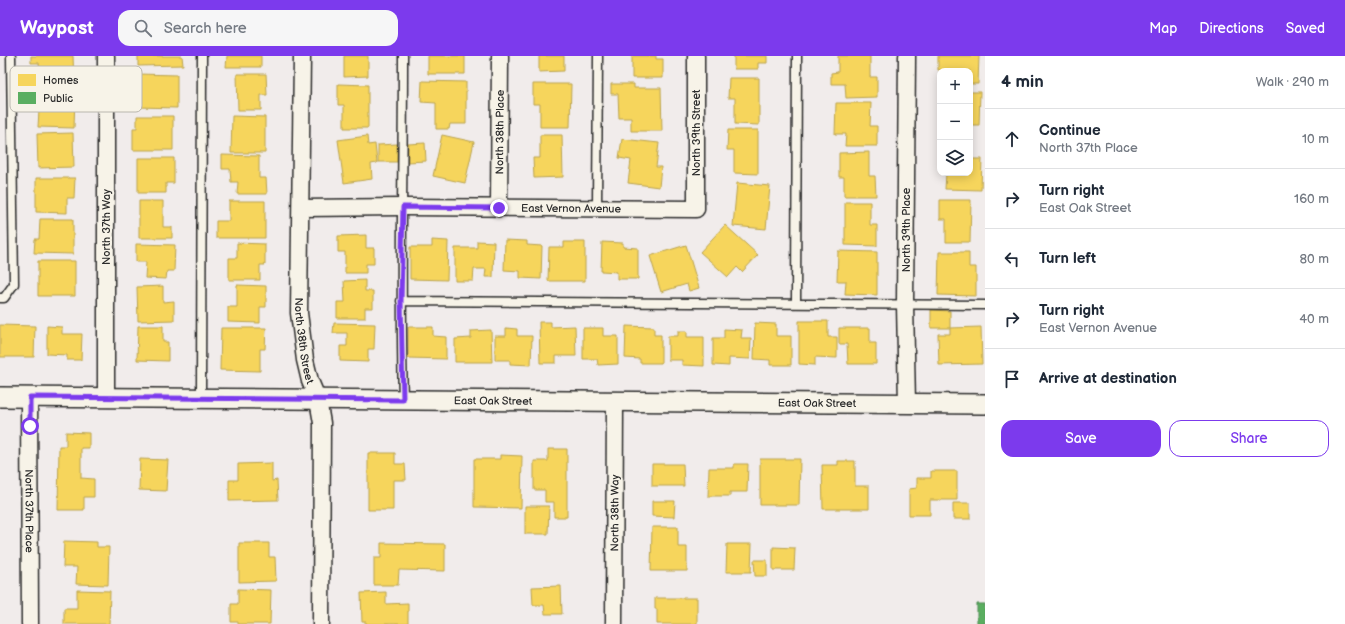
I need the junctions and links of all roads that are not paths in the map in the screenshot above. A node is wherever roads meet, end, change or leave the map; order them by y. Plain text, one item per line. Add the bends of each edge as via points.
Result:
1 (11, 56) edge
2 (202, 56) edge
3 (302, 56) edge
4 (402, 56) edge
5 (500, 56) edge
6 (598, 56) edge
7 (696, 56) edge
8 (797, 56) edge
9 (907, 56) edge
10 (11, 66) edge
11 (12, 112) edge
12 (106, 112) edge
13 (403, 207) junction
14 (301, 208) junction
15 (499, 208) junction
16 (597, 208) junction
17 (696, 209) joint
18 (0, 298) edge
19 (401, 301) junction
20 (796, 304) junction
21 (905, 304) junction
22 (985, 304) edge
23 (0, 397) edge
24 (30, 397) junction
25 (106, 398) junction
26 (200, 399) junction
27 (318, 400) junction
28 (403, 400) junction
29 (615, 401) junction
30 (907, 404) junction
31 (985, 404) edge
32 (30, 624) edge
33 (321, 624) edge
34 (614, 624) edge

1 - 10 lane
2 - 26 lane
3 - 14 street, North 38th Street
4 - 13 lane
5 - 15 street, North 38th Place
6 - 16 lane
7 - 17 street, North 39th Street
8 - 20 lane
9 - 21 street, North 39th Place
11 - 18 lane via 14,284 4,298
12 - 25 street, North 37th Way
13 - 14 street, East Vernon Avenue
13 - 15 street, East Vernon Avenue
13 - 19 lane
14 - 27 street, North 38th Street via 299,313 305,360
15 - 16 street, East Vernon Avenue
16 - 17 street, East Vernon Avenue
19 - 20 lane
19 - 28 lane
20 - 21 lane
21 - 22 lane
21 - 30 street, North 39th Place
23 - 24 street, East Oak Street
24 - 25 street, East Oak Street
24 - 32 street, North 37th Place
25 - 26 street, East Oak Street
26 - 27 street, East Oak Street
27 - 28 street, East Oak Street
27 - 33 street, North 38th Street via 322,423
28 - 29 street, East Oak Street
29 - 30 street, East Oak Street
29 - 34 street, North 38th Way
30 - 31 street, East Oak Street

